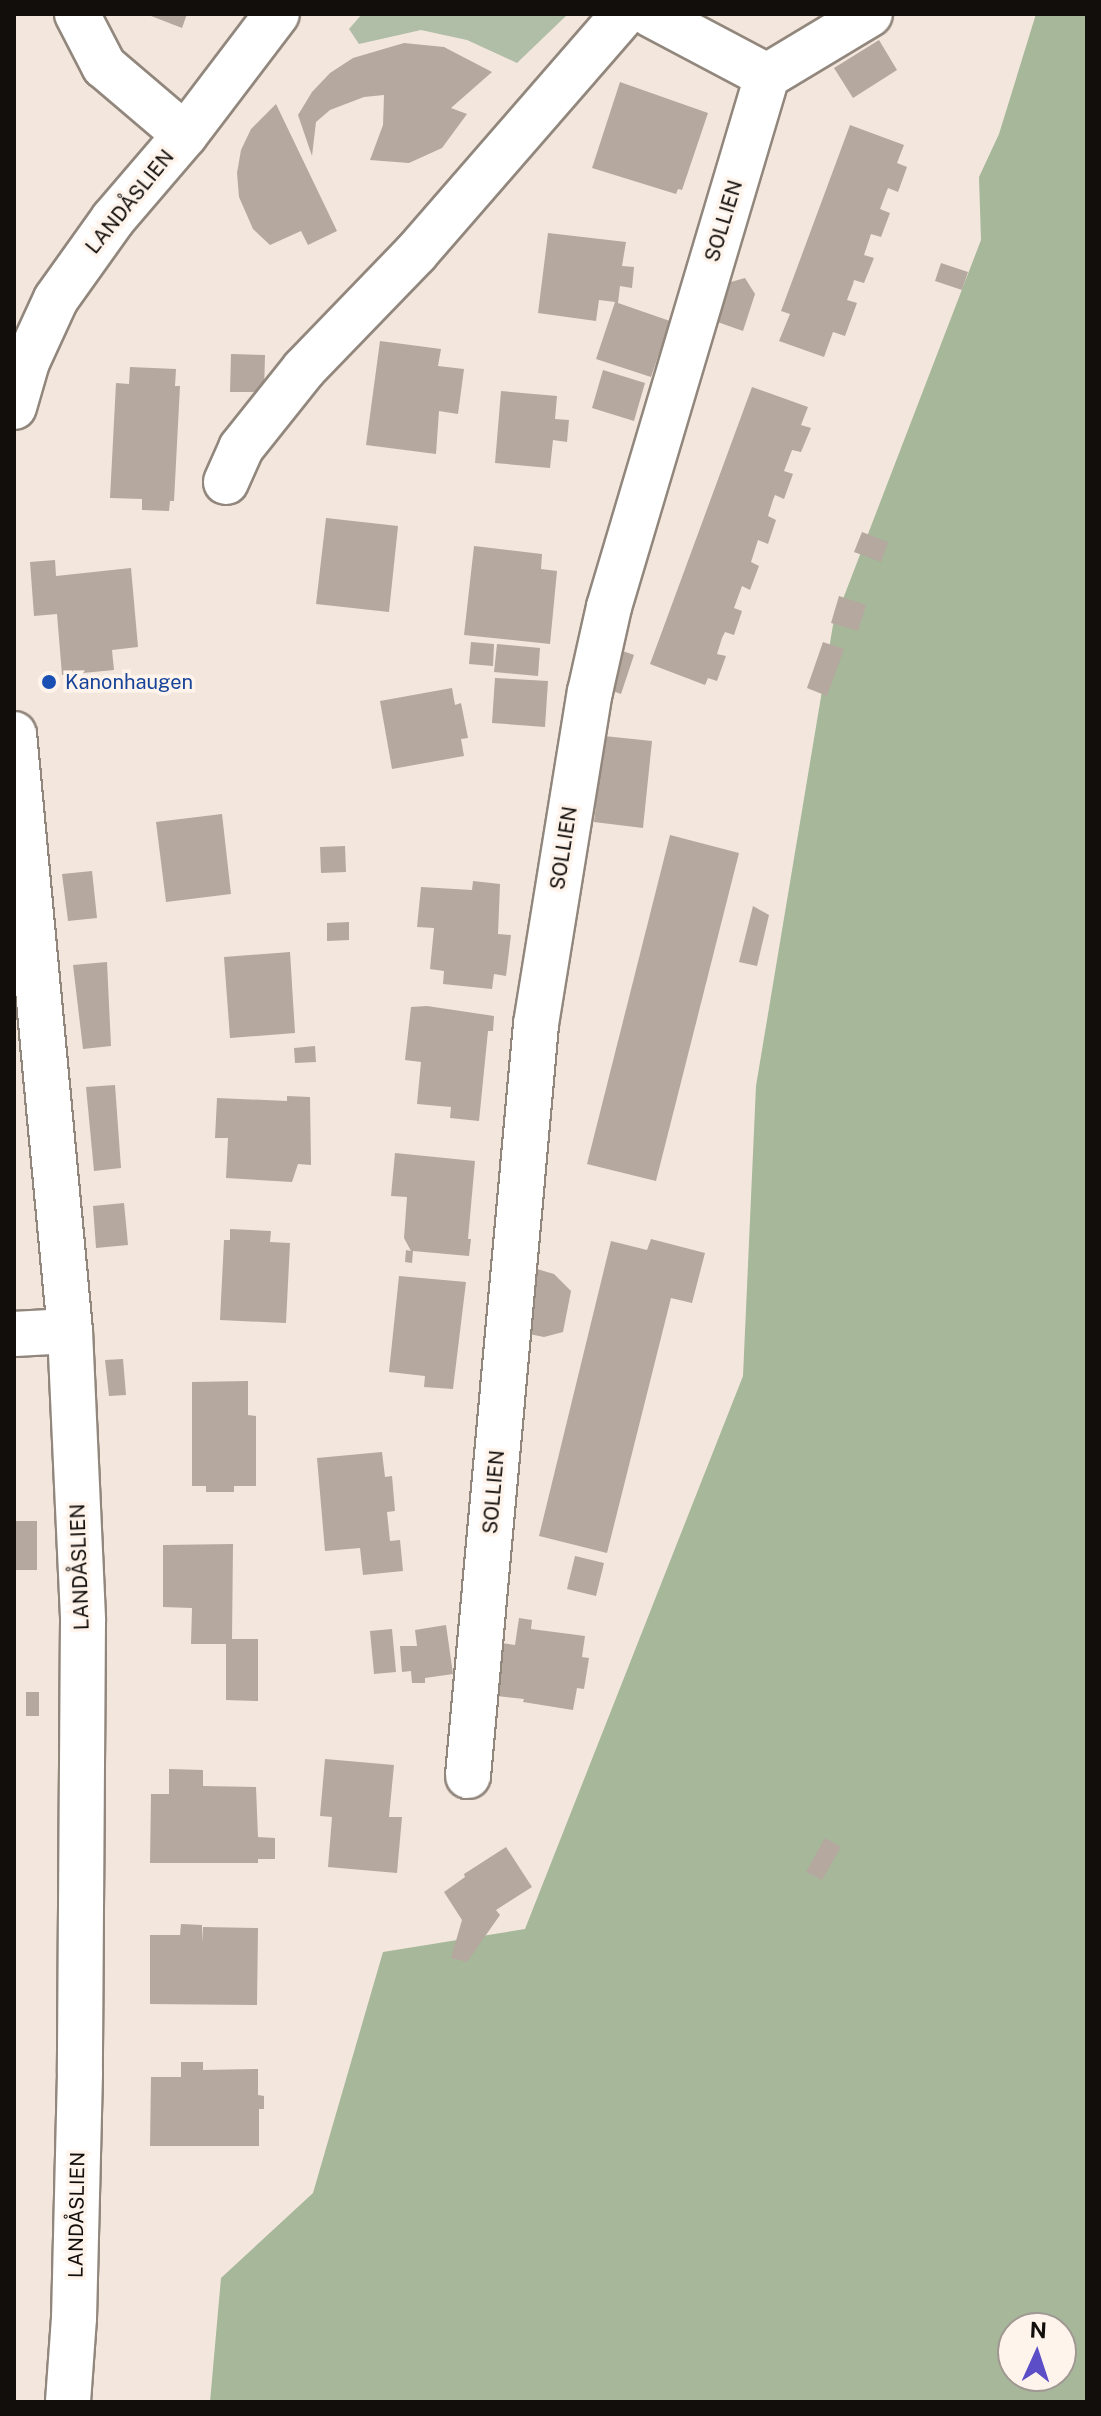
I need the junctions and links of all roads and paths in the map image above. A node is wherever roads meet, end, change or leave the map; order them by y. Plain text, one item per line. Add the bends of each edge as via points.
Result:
1 (77, 14) edge
2 (277, 14) edge
3 (624, 14) edge
4 (650, 14) edge
5 (870, 14) edge
6 (767, 76) junction
7 (185, 135) junction
8 (14, 407) edge
9 (226, 482) dead end
10 (14, 734) edge
11 (70, 1331) junction
12 (14, 1334) edge
13 (468, 1776) dead end
14 (68, 2402) edge

1 - 7 street via 104,66
2 - 7 street, LANDÅSLIEN
3 - 9 street via 459,206 304,369 241,448
4 - 6 street
5 - 6 street
6 - 13 street, SOLLIEN via 609,607 590,692 536,1024
7 - 8 street, LANDÅSLIEN via 113,219 56,299 27,362
10 - 11 street, LANDÅSLIEN
11 - 12 street
11 - 14 street, LANDÅSLIEN via 83,1621 80,2088

